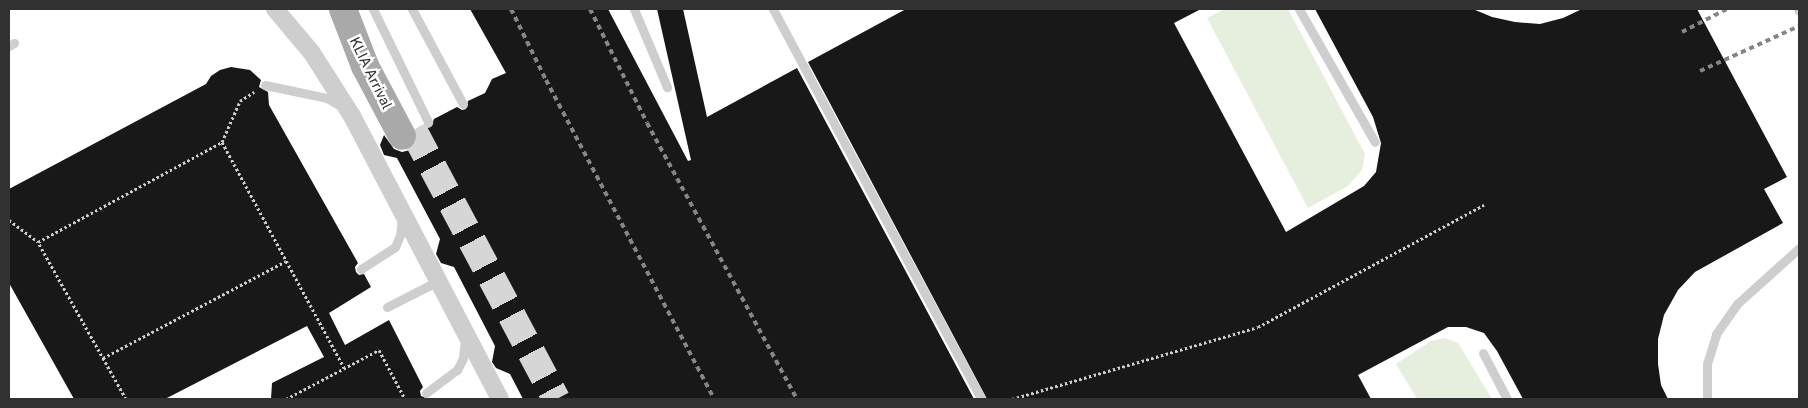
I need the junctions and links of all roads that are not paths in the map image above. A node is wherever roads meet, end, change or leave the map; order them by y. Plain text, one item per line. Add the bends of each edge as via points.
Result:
1 (274, 9) edge
2 (373, 9) edge
3 (412, 9) edge
4 (634, 9) edge
5 (773, 9) edge
6 (1299, 9) edge
7 (346, 17) edge
8 (265, 85) road end
9 (667, 88) dead end
10 (463, 104) dead end
11 (352, 116) junction
12 (408, 130) joint
13 (1375, 142) dead end
14 (401, 209) junction
15 (1799, 248) edge
16 (361, 269) dead end
17 (438, 281) junction
18 (387, 307) dead end
19 (464, 331) junction
20 (1483, 353) dead end
21 (426, 393) dead end
22 (500, 399) edge
23 (981, 399) edge
24 (1507, 399) edge
25 (1707, 399) edge

1 - 11 street via 312,53
2 - 12 lane
3 - 10 lane
4 - 9 lane
5 - 23 lane
6 - 13 lane
7 - 12 main road, KLIA Arrival via 365,66
8 - 11 lane via 327,98
11 - 14 street
14 - 16 lane via 402,223 395,246
14 - 17 street
15 - 25 lane via 1738,303 1716,334 1707,364
17 - 18 lane
17 - 19 street
19 - 21 lane via 463,358 457,370
19 - 22 street
20 - 24 lane

